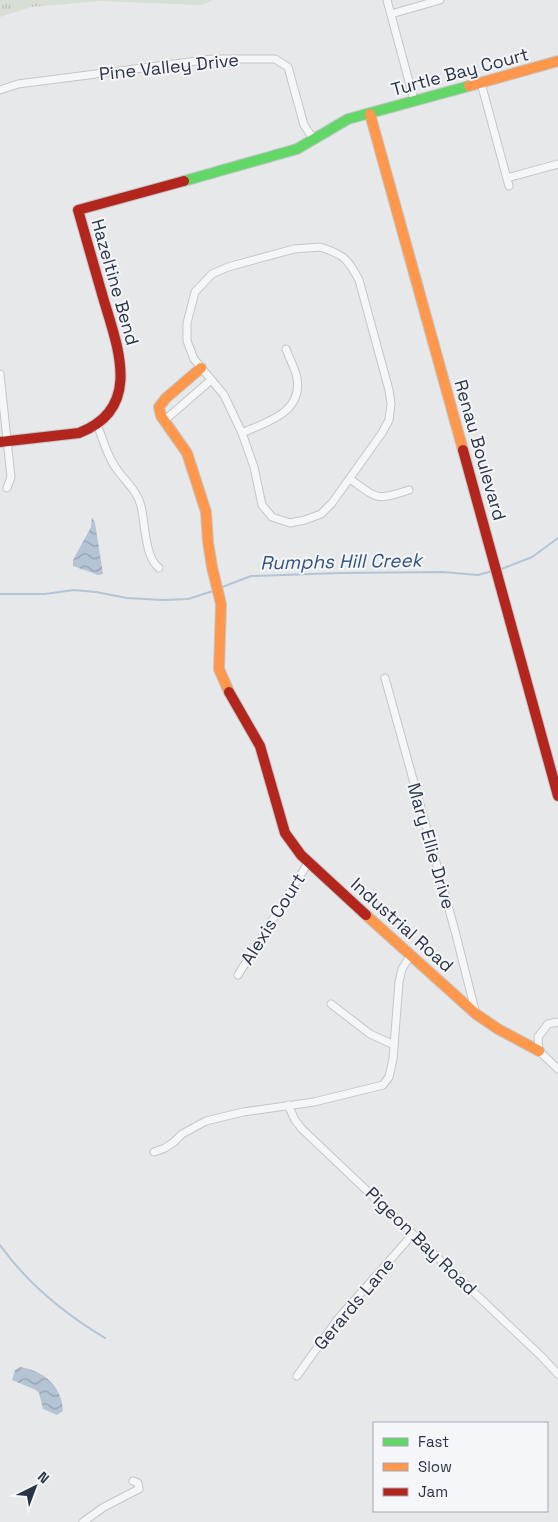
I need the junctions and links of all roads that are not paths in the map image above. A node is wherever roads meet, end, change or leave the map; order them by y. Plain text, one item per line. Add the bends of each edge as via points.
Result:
1 (387, 0) edge
2 (440, 0) edge
3 (391, 14) junction
4 (558, 61) edge
5 (480, 83) junction
6 (0, 90) edge
7 (414, 100) junction
8 (370, 114) junction
9 (314, 140) junction
10 (558, 164) edge
11 (507, 178) junction
12 (509, 186) dead end
13 (286, 349) dead end
14 (201, 368) junction
15 (0, 374) edge
16 (211, 380) junction
17 (165, 420) junction
18 (97, 425) junction
19 (242, 433) junction
20 (4, 442) edge
21 (350, 479) junction
22 (7, 488) dead end
23 (409, 490) dead end
24 (159, 568) dead end
25 (385, 678) dead end
26 (558, 796) edge
27 (308, 862) junction
28 (410, 956) junction
29 (238, 975) dead end
30 (331, 1004) dead end
31 (476, 1014) junction
32 (558, 1022) edge
33 (394, 1045) junction
34 (539, 1051) junction
35 (558, 1069) edge
36 (288, 1106) junction
37 (154, 1152) dead end
38 (413, 1234) junction
39 (558, 1374) edge
40 (298, 1376) dead end
41 (133, 1481) dead end
42 (83, 1522) edge

1 - 3 street
2 - 3 street
3 - 7 street
4 - 5 street, Turtle Bay Court
5 - 7 street, Turtle Bay Court
5 - 11 street
6 - 9 street, Pine Valley Drive via 18,84 213,59 275,59 288,66 304,125
7 - 8 street, Turtle Bay Court
8 - 9 street, Hazeltine Bend via 342,121
8 - 26 street, Renau Boulevard
9 - 18 street, Hazeltine Bend via 297,150 78,210 120,357 120,387 115,402
10 - 11 street
11 - 12 street
13 - 19 street via 297,377 298,390 294,402 286,413
14 - 16 street
14 - 17 street via 161,404 161,416
14 - 21 street via 187,341 187,323 195,292 212,274 294,249 320,246 337,252 351,265 359,280 391,404 389,420 382,433
15 - 20 street
16 - 17 street
16 - 19 street via 224,395
17 - 27 street, Industrial Road via 187,453 206,512 212,567 222,604 219,669 260,746 285,833
18 - 20 street via 79,433
18 - 24 street via 113,465 138,497 150,555
19 - 21 street via 262,505 272,517 290,523 321,514
20 - 22 street via 11,477
21 - 23 street via 375,497
25 - 31 street, Mary Ellie Drive
27 - 28 street, Industrial Road
27 - 29 street, Alexis Court
28 - 31 street, Industrial Road
28 - 33 street via 399,982
30 - 33 street via 370,1034
31 - 34 street, Industrial Road
32 - 34 street via 548,1024 538,1037
33 - 36 street via 391,1072 383,1085
34 - 35 street, Industrial Road
36 - 37 street via 206,1121 182,1134 166,1148
36 - 38 street, Pigeon Bay Road via 298,1125
38 - 39 street, Pigeon Bay Road
38 - 40 street, Gerards Lane via 337,1320
41 - 42 street via 138,1483 139,1489

